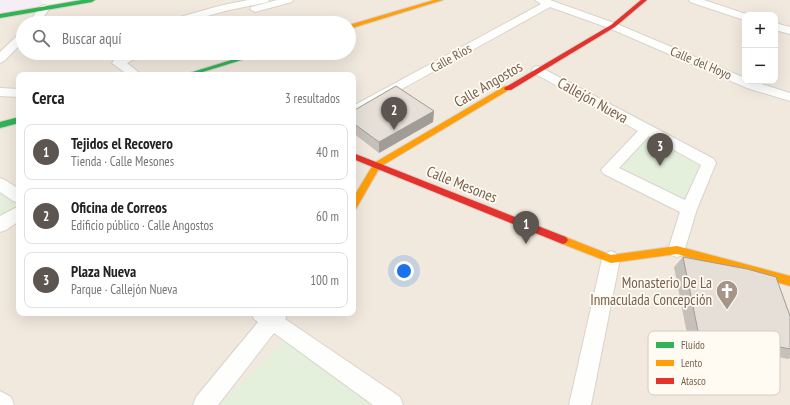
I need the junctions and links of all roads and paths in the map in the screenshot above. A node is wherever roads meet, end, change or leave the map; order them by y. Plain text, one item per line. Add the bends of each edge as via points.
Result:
1 (92, 0) edge
2 (264, 0) edge
3 (288, 0) edge
4 (440, 0) edge
5 (644, 0) edge
6 (694, 0) edge
7 (544, 2) edge
8 (45, 8) junction
9 (0, 16) edge
10 (39, 16) edge
11 (195, 16) edge
12 (218, 16) edge
13 (742, 16) edge
14 (356, 25) edge
15 (613, 26) junction
16 (778, 27) edge
17 (790, 31) edge
18 (16, 43) edge
19 (16, 54) edge
20 (1, 58) edge
21 (124, 60) edge
22 (237, 60) edge
23 (538, 70) junction
24 (132, 72) edge
25 (196, 72) edge
26 (0, 92) edge
27 (16, 93) edge
28 (790, 97) edge
29 (356, 110) edge
30 (16, 121) edge
31 (0, 125) edge
32 (647, 130) junction
33 (356, 157) edge
34 (377, 165) junction
35 (0, 184) edge
36 (16, 196) edge
37 (356, 201) edge
38 (689, 209) junction
39 (16, 214) edge
40 (0, 225) edge
41 (677, 250) junction
42 (611, 259) junction
43 (790, 281) edge
44 (269, 316) edge
45 (271, 316) edge
46 (0, 402) edge
47 (3, 405) edge
48 (204, 405) edge
49 (392, 405) edge
50 (580, 405) edge

1 - 8 main road
2 - 11 street
3 - 12 street
4 - 14 main road
5 - 15 main road, Calle Angostos
6 - 13 street
7 - 15 street, Calle del Hoyo
7 - 29 street, Calle Ríos
8 - 9 main road
8 - 10 street
15 - 23 main road, Calle Angostos
15 - 28 street, Calle del Hoyo via 751,85
16 - 17 street
18 - 20 street
19 - 20 street
21 - 24 street via 118,63
22 - 25 main road
23 - 32 street, Callejón Nueva
23 - 34 main road, Calle Angostos
26 - 27 street
30 - 31 main road
32 - 38 street, Callejón Nueva via 709,163
32 - 38 street via 609,170
33 - 34 main road, Calle Mesones
34 - 37 main road
34 - 42 main road, Calle Mesones
35 - 36 street
38 - 41 street
39 - 40 street
41 - 42 main road, Calle Mesones
41 - 43 main road, Calle Mesones
42 - 50 street
44 - 48 street
45 - 49 street
46 - 47 street

